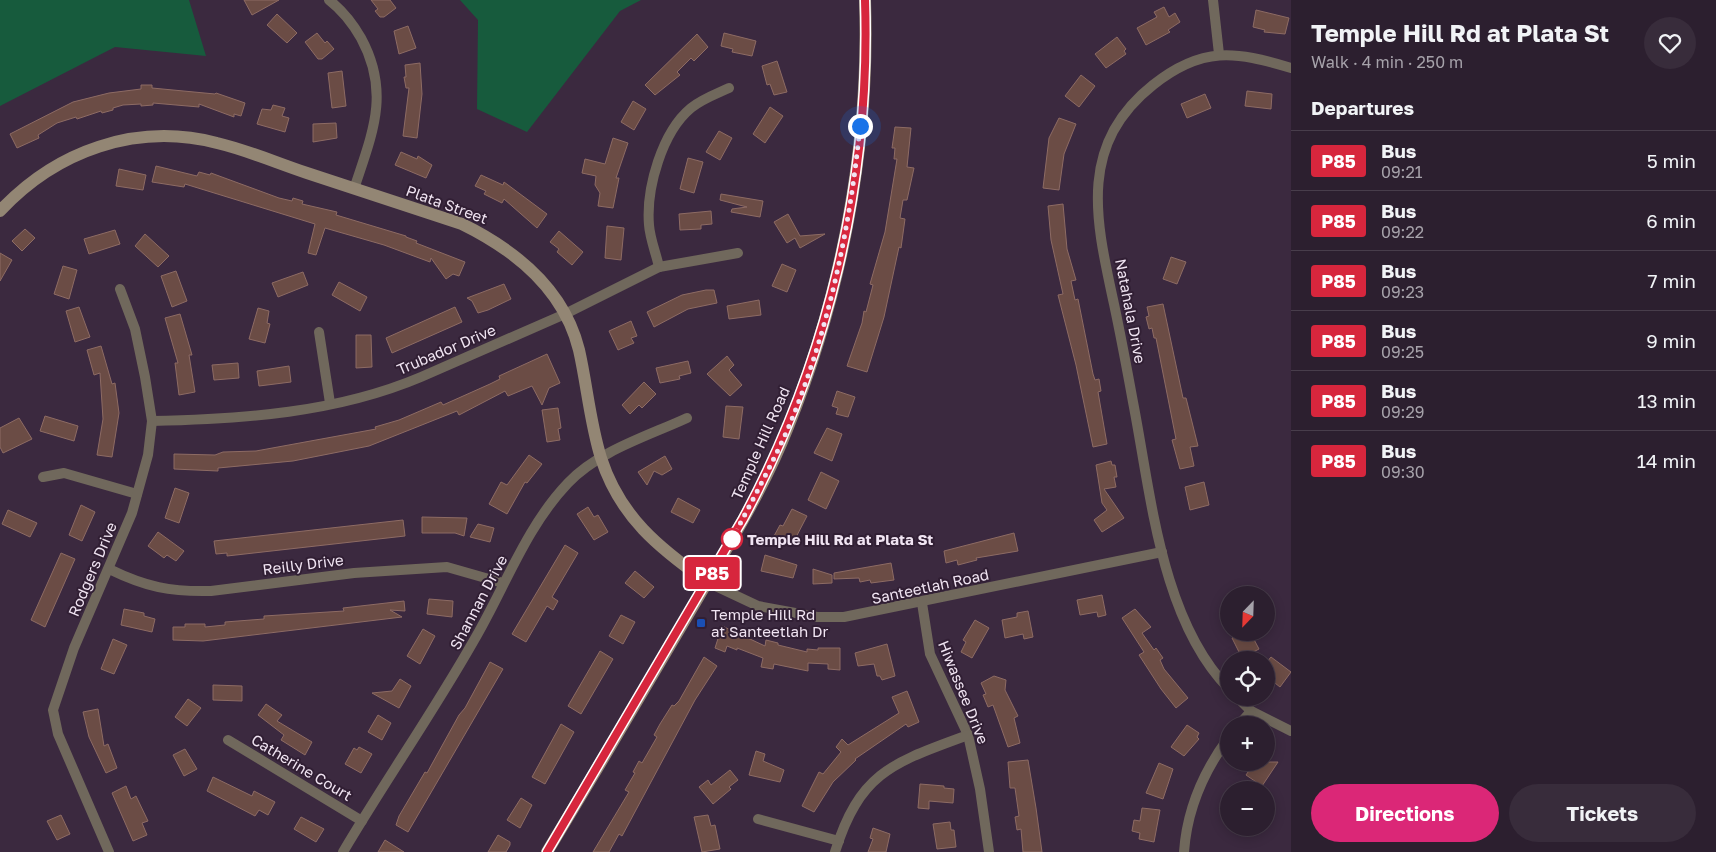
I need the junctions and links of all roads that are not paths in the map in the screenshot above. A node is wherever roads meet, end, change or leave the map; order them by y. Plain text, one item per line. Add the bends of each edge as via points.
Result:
1 (329, 0) edge
2 (865, 0) edge
3 (1213, 0) edge
4 (1219, 54) junction
5 (1291, 68) edge
6 (729, 88) dead end
7 (354, 189) junction
8 (0, 211) edge
9 (738, 253) dead end
10 (659, 267) junction
11 (120, 288) dead end
12 (565, 314) junction
13 (319, 332) dead end
14 (330, 403) junction
15 (688, 418) dead end
16 (152, 421) junction
17 (601, 458) junction
18 (43, 478) dead end
19 (137, 494) junction
20 (1162, 552) junction
21 (110, 569) junction
22 (707, 582) junction
23 (503, 583) junction
24 (922, 603) junction
25 (1220, 678) edge
26 (1246, 706) edge
27 (1251, 711) junction
28 (1247, 716) edge
29 (1291, 731) edge
30 (968, 735) junction
31 (228, 740) dead end
32 (1220, 752) edge
33 (758, 819) dead end
34 (362, 820) junction
35 (839, 841) junction
36 (109, 852) edge
37 (344, 852) edge
38 (547, 852) edge
39 (835, 852) edge
40 (989, 852) edge
41 (1184, 852) edge

1 - 7 street via 357,32 368,52 377,84 374,125
2 - 22 street, Temple Hill Road via 863,97 851,204 824,322 791,420 767,474
3 - 4 street
4 - 5 street, Natahala Drive via 1254,57
4 - 20 street, Natahala Drive via 1206,56 1160,80 1129,106 1108,140 1097,185 1097,209 1106,266
6 - 10 street via 692,108 662,152 652,189 649,224
7 - 8 street, Plata Street via 217,143 164,136 134,138 82,152 60,162 12,197
7 - 12 street, Plata Street via 462,224 488,237 533,270
9 - 10 street, Trubador Drive
10 - 12 street, Trubador Drive
11 - 16 street, Rodgers Drive via 140,347
12 - 14 street, Trubador Drive via 400,386
12 - 17 street, Plata Street via 578,348
13 - 14 street
14 - 16 street, Trubador Drive via 269,416
15 - 17 street, Shannan Drive
16 - 19 street, Rodgers Drive via 148,455
17 - 22 street, Plata Street via 622,502 640,527 665,552
17 - 23 street, Shannan Drive via 569,482 556,498
18 - 19 street via 64,473
19 - 21 street, Rodgers Drive
20 - 24 street, Santeetlah Road
20 - 25 street, Natahala Drive via 1189,635
21 - 23 street, Reilly Drive via 138,583 192,591 354,573 447,567
21 - 36 street, Rodgers Drive via 74,648 53,710 58,734
22 - 24 street, Santeetlah Road via 758,606 817,617 844,618
22 - 38 street, Temple Hill Road
23 - 34 street, Shannan Drive via 452,679
24 - 30 street, Hiwassee Drive via 930,654
26 - 27 street
27 - 28 street
27 - 29 street
30 - 35 street via 922,752 875,779 856,801
30 - 40 street, Hiwassee Drive
31 - 34 street, Catherine Court
32 - 41 street via 1198,789 1186,826
33 - 35 street
34 - 37 street, Shannan Drive
35 - 39 street

